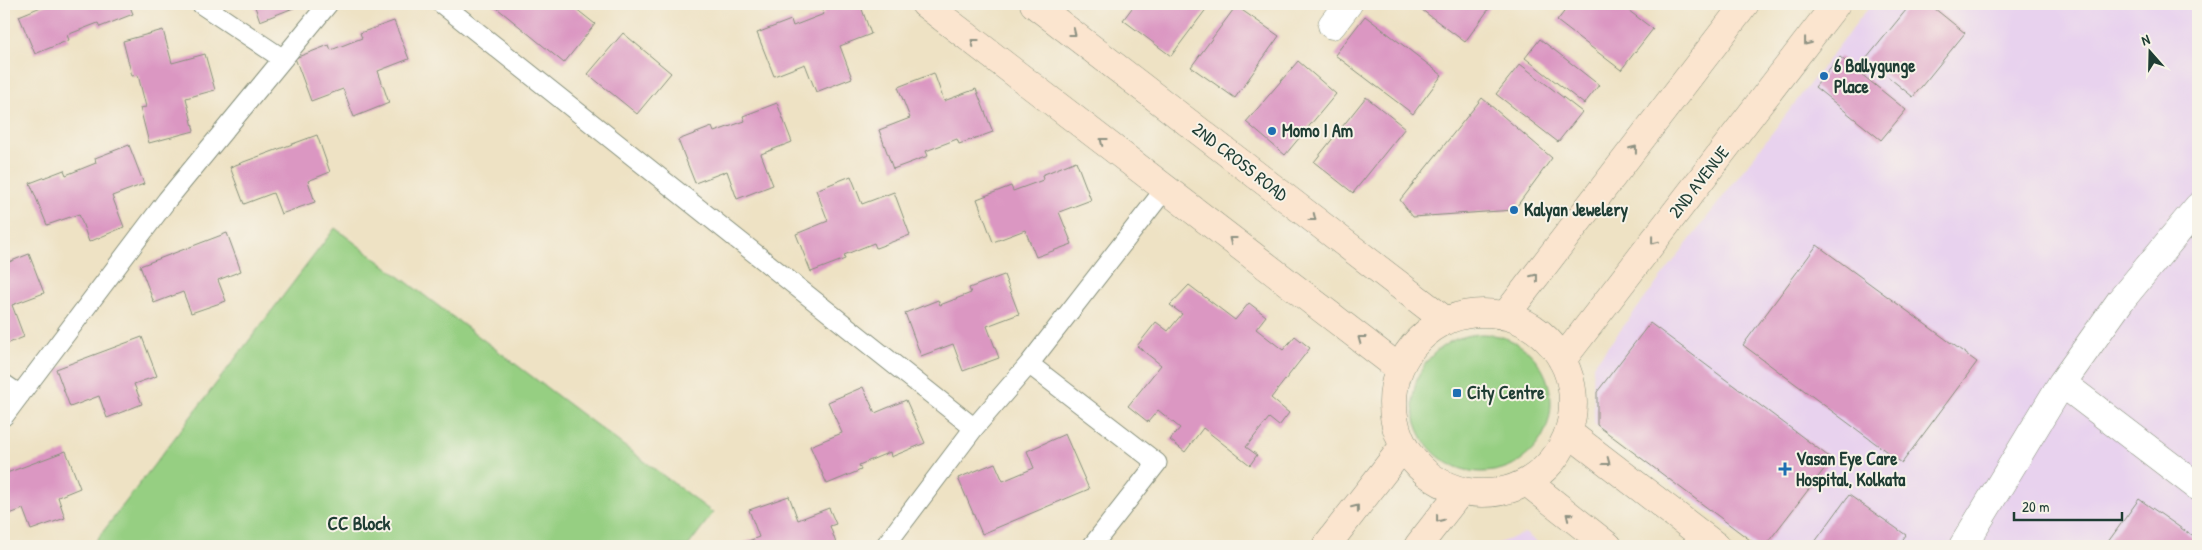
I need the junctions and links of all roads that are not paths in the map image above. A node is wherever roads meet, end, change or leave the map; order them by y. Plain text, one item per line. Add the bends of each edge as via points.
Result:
1 (201, 4) edge
2 (328, 4) edge
3 (442, 4) edge
4 (925, 4) edge
5 (1034, 4) edge
6 (1348, 4) edge
7 (1745, 4) edge
8 (1836, 4) edge
9 (1332, 25) dead end
10 (283, 59) junction
11 (1166, 189) junction
12 (2194, 220) edge
13 (1505, 316) junction
14 (1446, 321) junction
15 (1562, 360) junction
16 (1029, 364) junction
17 (1399, 368) junction
18 (2062, 383) junction
19 (4, 384) edge
20 (20, 395) junction
21 (4, 416) edge
22 (974, 428) junction
23 (1568, 433) junction
24 (1403, 447) junction
25 (1527, 482) junction
26 (2198, 487) edge
27 (1461, 492) junction
28 (1967, 544) edge
29 (885, 546) edge
30 (1092, 546) edge
31 (1326, 546) edge
32 (1418, 546) edge
33 (1608, 546) edge
34 (1716, 546) edge

1 - 10 lane
2 - 10 lane
3 - 22 lane
11 -> 4 street
5 -> 14 street, 2ND CROSS ROAD
6 - 9 street
13 -> 7 street
8 -> 15 street, 2ND AVENUE
10 - 20 lane via 167,200
11 - 16 lane
17 -> 11 street
12 - 18 street via 2121,300
13 - 14 street via 1472,314
13 - 15 street via 1538,332 1552,344
14 - 17 street via 1427,332 1410,348
15 - 23 street via 1571,383 1574,408
16 - 22 lane
16 - 30 lane via 1157,463
17 - 24 street via 1392,408 1395,428
18 - 26 street
18 - 28 street
19 - 20 lane
20 - 21 lane
22 - 29 lane
23 - 25 street via 1559,452 1545,469
23 -> 34 street
24 - 27 street via 1427,475
31 -> 24 street
25 - 27 street via 1506,491
33 -> 25 street
27 -> 32 street

